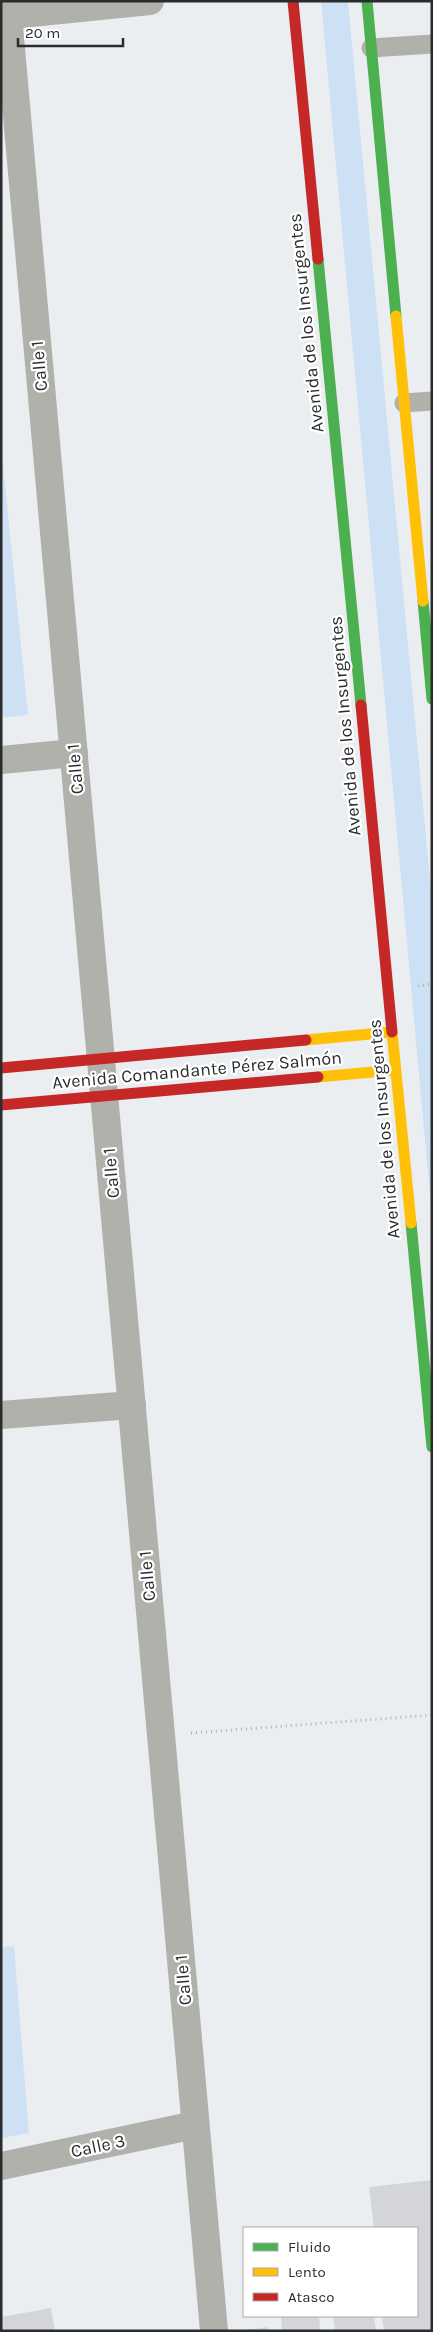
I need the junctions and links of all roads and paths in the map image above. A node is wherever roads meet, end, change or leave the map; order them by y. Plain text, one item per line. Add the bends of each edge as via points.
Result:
1 (150, 1) edge
2 (293, 1) edge
3 (367, 1) edge
4 (19, 11) edge
5 (432, 44) edge
6 (371, 48) junction
7 (432, 401) edge
8 (404, 403) junction
9 (432, 698) edge
10 (74, 753) junction
11 (1, 760) edge
12 (392, 1032) junction
13 (101, 1059) junction
14 (1, 1068) edge
15 (395, 1070) junction
16 (104, 1095) junction
17 (1, 1105) edge
18 (132, 1405) junction
19 (1, 1415) edge
20 (432, 1447) edge
21 (432, 1715) edge
22 (161, 1735) junction
23 (195, 2125) junction
24 (1, 2166) edge
25 (214, 2331) edge

1 - 4 street
2 - 12 main road, Avenida de los Insurgentes
3 - 6 main road
4 - 10 street, Calle 1
5 - 6 lane
6 - 8 main road
7 - 8 lane
8 - 9 main road
10 - 11 street
10 - 13 street, Calle 1
12 - 13 main road, Avenida Comandante Pérez Salmón
12 - 15 main road, Avenida de los Insurgentes
13 - 14 main road, Avenida Comandante Pérez Salmón
13 - 16 street, Calle 1
15 - 16 main road, Avenida Comandante Pérez Salmón
15 - 20 main road, Avenida de los Insurgentes
16 - 17 main road, Avenida Comandante Pérez Salmón
16 - 18 street, Calle 1
18 - 19 street
18 - 22 street, Calle 1
21 - 22 path
22 - 23 street, Calle 1
23 - 24 street, Calle 3
23 - 25 street, Calle 1

